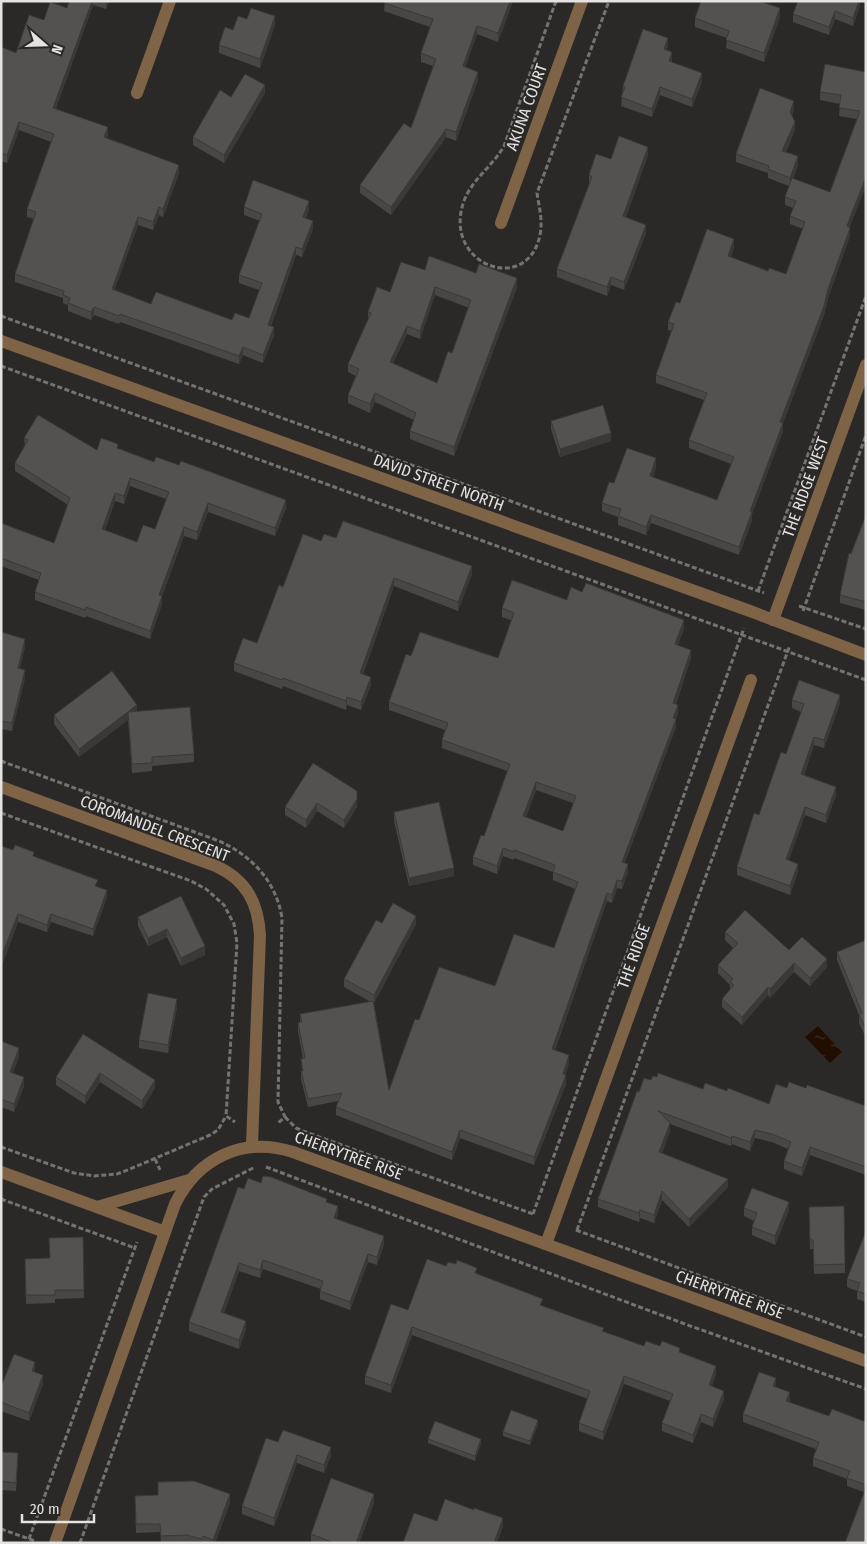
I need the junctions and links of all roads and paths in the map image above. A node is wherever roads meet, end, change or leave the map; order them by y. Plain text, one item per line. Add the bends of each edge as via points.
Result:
1 (170, 1) edge
2 (582, 1) edge
3 (137, 93) dead end
4 (501, 223) dead end
5 (866, 296) edge
6 (1, 316) edge
7 (1, 340) edge
8 (866, 365) edge
9 (1, 366) edge
10 (866, 435) edge
11 (758, 590) junction
12 (765, 593) dead end
13 (756, 596) dead end
14 (799, 606) dead end
15 (804, 608) junction
16 (802, 614) dead end
17 (773, 620) junction
18 (745, 625) dead end
19 (866, 629) edge
20 (742, 635) junction
21 (791, 642) dead end
22 (787, 652) junction
23 (866, 655) edge
24 (751, 680) dead end
25 (866, 680) edge
26 (1, 761) edge
27 (1, 788) edge
28 (1, 812) edge
29 (226, 1116) junction
30 (285, 1117) junction
31 (235, 1122) dead end
32 (278, 1123) dead end
33 (252, 1146) junction
34 (1, 1147) edge
35 (155, 1159) junction
36 (1, 1172) edge
37 (162, 1173) dead end
38 (190, 1180) junction
39 (1, 1199) edge
40 (97, 1207) junction
41 (532, 1214) junction
42 (537, 1216) dead end
43 (571, 1228) dead end
44 (577, 1230) junction
45 (165, 1232) junction
46 (137, 1242) dead end
47 (546, 1244) junction
48 (135, 1248) junction
49 (866, 1336) edge
50 (866, 1361) edge
51 (866, 1389) edge
52 (1, 1529) edge
53 (29, 1539) junction
54 (36, 1541) dead end
55 (56, 1543) edge
56 (80, 1543) edge

1 - 3 street
2 - 4 street, AKUNA COURT
5 - 11 path
6 - 11 path
7 - 17 street, DAVID STREET NORTH
8 - 17 street, THE RIDGE WEST
9 - 20 path
10 - 15 path
11 - 12 path
11 - 13 path
14 - 15 path
15 - 16 path
15 - 19 path
17 - 23 street, DAVID STREET NORTH
18 - 20 path
20 - 22 path
20 - 41 path
21 - 22 path
22 - 25 path
22 - 44 path
24 - 47 street, THE RIDGE
26 - 30 path via 219,841 244,855 264,875 279,901 282,918 278,1102
27 - 33 street, COROMANDEL CRESCENT via 216,866 232,874 250,893 257,910 260,935
28 - 29 path via 191,882 206,889 224,905 234,924 238,952
29 - 31 path
29 - 35 path via 218,1130 210,1135
30 - 32 path
30 - 41 path via 303,1131
33 - 38 street, CHERRYTREE RISE via 221,1157
33 - 47 street, CHERRYTREE RISE via 293,1152
34 - 35 path via 84,1176 117,1174
35 - 37 path
36 - 40 street
38 - 40 street
38 - 45 street, CHERRYTREE RISE via 175,1204
39 - 48 path
40 - 45 street
41 - 42 path
43 - 44 path
44 - 49 path
45 - 55 street, CHERRYTREE RISE
46 - 48 path
47 - 50 street, CHERRYTREE RISE
48 - 53 path
51 - 56 path via 268,1167 257,1166 212,1189 204,1197
52 - 53 path
53 - 54 path

